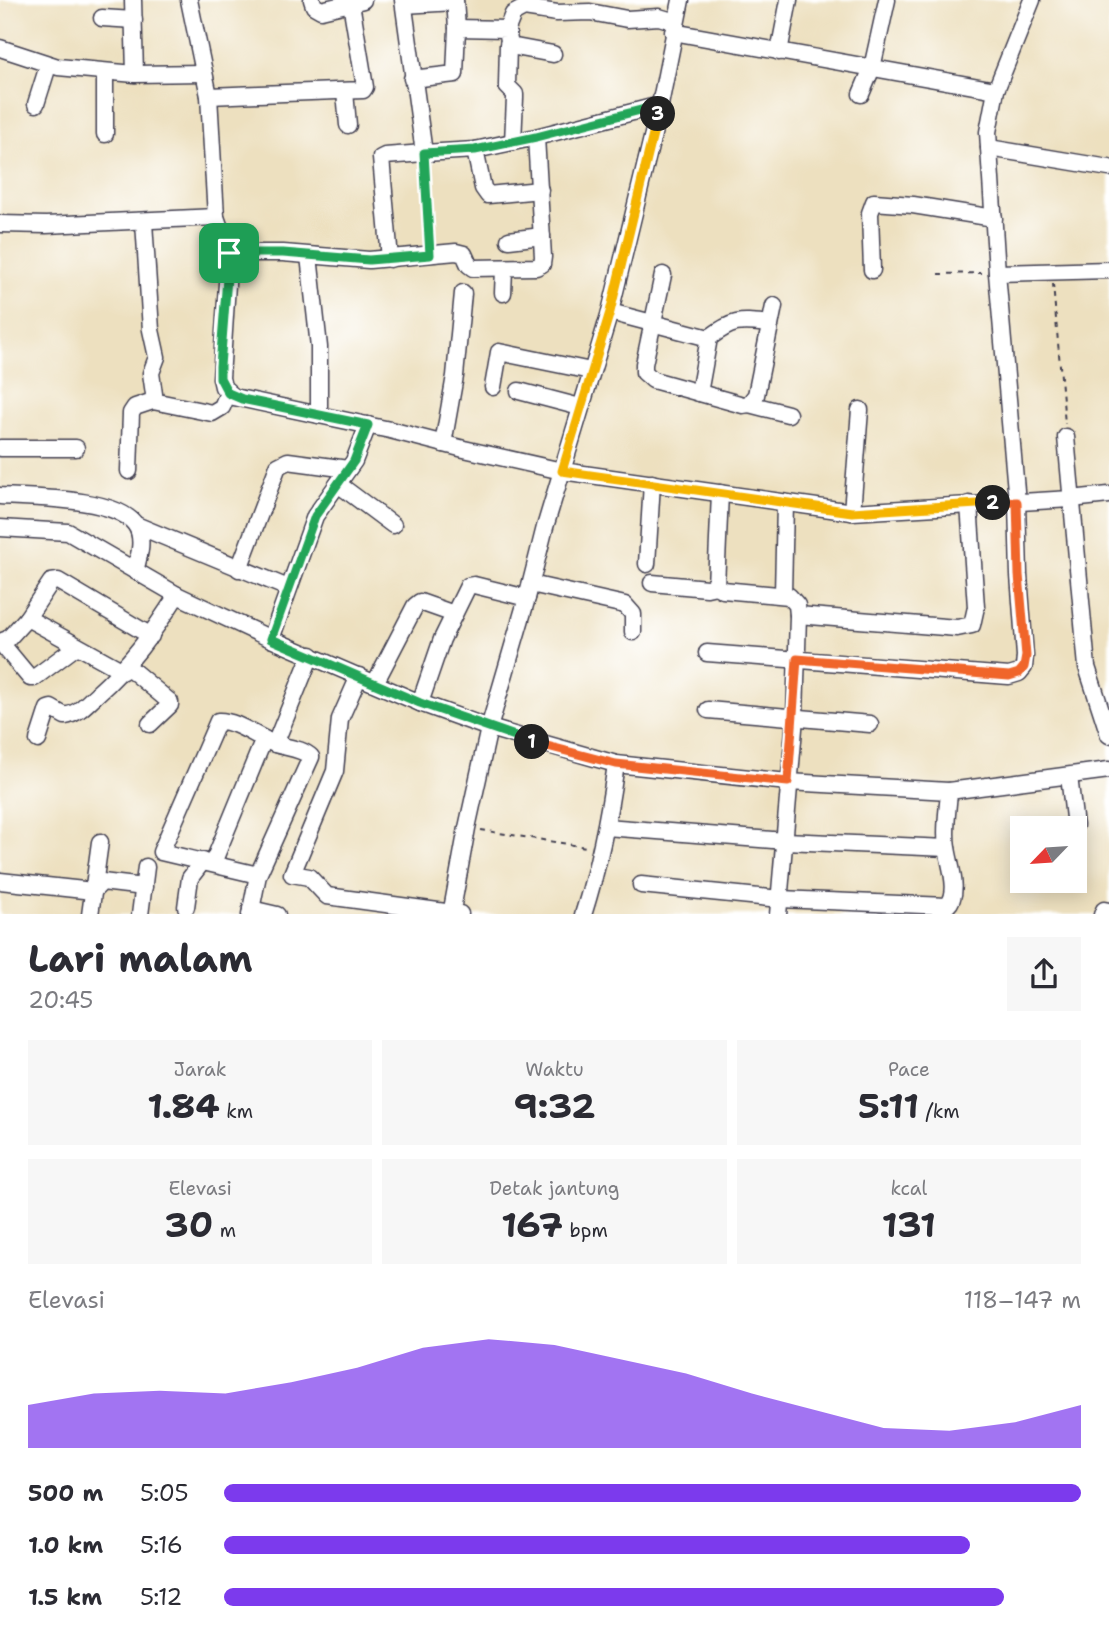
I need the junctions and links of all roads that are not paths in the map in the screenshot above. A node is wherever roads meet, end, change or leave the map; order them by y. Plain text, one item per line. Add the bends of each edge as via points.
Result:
1 (133, 0) edge
2 (189, 0) edge
3 (312, 0) edge
4 (681, 0) edge
5 (789, 0) edge
6 (887, 0) edge
7 (1032, 0) edge
8 (357, 1) edge
9 (455, 1) edge
10 (404, 3) edge
11 (102, 19) dead end
12 (134, 20) junction
13 (674, 27) junction
14 (457, 28) junction
15 (508, 36) junction
16 (0, 48) edge
17 (779, 52) junction
18 (553, 54) dead end
19 (48, 66) junction
20 (872, 68) junction
21 (105, 72) junction
22 (203, 73) junction
23 (135, 74) junction
24 (412, 79) junction
25 (996, 90) junction
26 (345, 92) junction
27 (861, 94) dead end
28 (209, 96) junction
29 (36, 104) dead end
30 (660, 105) junction
31 (348, 125) dead end
32 (105, 134) dead end
33 (536, 137) junction
34 (513, 142) junction
35 (989, 148) junction
36 (475, 150) junction
37 (424, 153) junction
38 (1109, 168) edge
39 (540, 190) junction
40 (216, 217) junction
41 (994, 218) junction
42 (144, 222) junction
43 (0, 224) edge
44 (542, 236) junction
45 (509, 240) dead end
46 (229, 253) junction
47 (309, 256) junction
48 (390, 259) junction
49 (504, 269) junction
50 (872, 270) dead end
51 (1109, 270) edge
52 (997, 273) junction
53 (663, 275) dead end
54 (463, 293) dead end
55 (503, 293) dead end
56 (774, 306) dead end
57 (610, 312) junction
58 (654, 323) junction
59 (770, 324) junction
60 (709, 338) junction
61 (592, 371) junction
62 (492, 387) dead end
63 (519, 391) dead end
64 (228, 393) junction
65 (699, 393) junction
66 (153, 401) junction
67 (749, 404) junction
68 (580, 407) junction
69 (860, 410) dead end
70 (788, 414) dead end
71 (319, 415) junction
72 (368, 425) junction
73 (1066, 437) road end
74 (443, 444) junction
75 (0, 448) edge
76 (76, 448) dead end
77 (348, 469) junction
78 (129, 471) dead end
79 (562, 471) junction
80 (652, 483) junction
81 (338, 484) junction
82 (720, 493) junction
83 (1109, 495) edge
84 (0, 496) edge
85 (1071, 499) junction
86 (1017, 502) junction
87 (785, 503) junction
88 (969, 505) junction
89 (852, 512) junction
90 (136, 525) junction
91 (393, 525) dead end
92 (0, 528) edge
93 (647, 564) dead end
94 (239, 569) junction
95 (135, 571) junction
96 (652, 583) dead end
97 (716, 586) junction
98 (288, 588) junction
99 (529, 591) junction
100 (783, 594) junction
101 (177, 595) junction
102 (454, 614) junction
103 (798, 615) junction
104 (27, 618) junction
105 (633, 632) dead end
106 (151, 636) junction
107 (271, 639) junction
108 (1, 642) edge
109 (77, 646) junction
110 (707, 653) dead end
111 (311, 655) junction
112 (797, 659) junction
113 (125, 668) junction
114 (359, 676) junction
115 (375, 683) junction
116 (420, 703) junction
117 (708, 710) dead end
118 (794, 718) junction
119 (150, 724) dead end
120 (870, 724) dead end
121 (489, 728) junction
122 (1109, 735) edge
123 (38, 740) dead end
124 (270, 742) junction
125 (616, 764) junction
126 (1109, 770) edge
127 (1069, 776) junction
128 (788, 782) junction
129 (949, 791) junction
130 (1074, 816) edge
131 (606, 827) junction
132 (785, 841) junction
133 (100, 842) dead end
134 (947, 848) junction
135 (208, 862) junction
136 (146, 867) dead end
137 (258, 875) junction
138 (0, 881) edge
139 (641, 886) dead end
140 (144, 887) junction
141 (93, 891) junction
142 (186, 907) dead end
143 (779, 907) edge
144 (953, 908) edge
145 (250, 912) edge
146 (90, 914) edge
147 (140, 914) edge
148 (275, 914) edge
149 (455, 914) edge
150 (583, 914) edge

1 - 12 street
2 - 22 street
3 - 8 street via 321,10
4 - 13 street
5 - 17 street
6 - 20 street
7 - 25 street
8 - 26 street via 365,89
9 - 10 street
9 - 14 street
10 - 24 street
11 - 12 street
12 - 23 street
13 - 15 street via 659,17 627,19 524,8 513,14
13 - 17 street
13 - 30 street
14 - 15 street
14 - 24 street via 455,74
15 - 18 street via 513,47
15 - 34 street via 507,86 515,94
16 - 19 street
17 - 20 street
19 - 21 street
19 - 29 street
20 - 25 street
20 - 27 street
21 - 23 street
21 - 32 street
22 - 23 street
22 - 28 street
24 - 37 street
25 - 35 street
26 - 28 street
26 - 31 street
28 - 40 street
30 - 33 street
30 - 57 street
33 - 34 street
33 - 39 street
34 - 36 street
35 - 38 street
35 - 41 street
36 - 37 street
36 - 39 street via 482,188 488,195
37 - 48 street via 381,158
39 - 44 street
40 - 42 street
40 - 46 street
41 - 50 street via 874,202 870,213
41 - 52 street
42 - 43 street
42 - 66 street via 151,330 157,352 151,373
44 - 45 street
44 - 49 street via 540,265
46 - 47 street
46 - 64 street via 220,366
47 - 48 street
47 - 71 street via 318,336
48 - 49 street via 462,253 471,267
49 - 55 street
51 - 52 street
52 - 86 street
53 - 58 street
54 - 74 street
56 - 59 street
57 - 58 street
57 - 61 street
58 - 60 street
58 - 65 street via 644,364 647,377
59 - 60 street via 740,321
59 - 67 street via 756,395
60 - 65 street
61 - 62 street via 499,352
61 - 68 street
63 - 68 street
64 - 66 street via 222,407 212,414
64 - 71 street
65 - 67 street
66 - 78 street via 131,413
67 - 70 street
68 - 79 street
69 - 89 street
71 - 72 street
72 - 74 street
72 - 77 street
73 - 85 street
74 - 79 street
75 - 76 street
77 - 81 street
77 - 94 street via 288,461 278,466
79 - 80 street
79 - 99 street
80 - 82 street
80 - 93 street
81 - 91 street
81 - 98 street via 315,516
82 - 87 street
82 - 97 street
83 - 85 street
84 - 90 street via 97,505 118,511
85 - 86 street
85 - 122 street via 1087,667
86 - 88 street
86 - 112 street via 1026,656 1019,673 1009,676
87 - 89 street
87 - 100 street
88 - 89 street
88 - 103 street via 976,607 972,625 957,628
90 - 94 street
90 - 95 street via 140,547
92 - 95 street via 68,532
94 - 98 street
95 - 101 street
96 - 97 street
97 - 100 street
98 - 107 street
99 - 102 street via 470,585
99 - 105 street via 625,604 633,614
99 - 121 street
100 - 103 street via 794,601
101 - 106 street
101 - 107 street
102 - 115 street via 420,602 415,606
102 - 116 street
103 - 112 street
104 - 106 street via 51,582 58,581
104 - 108 street
104 - 109 street
106 - 113 street
107 - 111 street
108 - 109 street via 34,678
109 - 113 street
110 - 112 street
111 - 114 street
111 - 124 street
112 - 118 street
113 - 119 street via 170,702
113 - 123 street via 76,713 65,716 48,709
114 - 115 street
114 - 149 street via 340,719 335,771 292,874 309,877 327,896
115 - 116 street
116 - 121 street
117 - 118 street
118 - 120 street
118 - 128 street
121 - 125 street
121 - 149 street via 467,828
124 - 135 street
124 - 135 street via 218,721 161,852
124 - 137 street via 311,757
125 - 128 street
125 - 131 street
126 - 127 street
127 - 129 street
127 - 130 street
128 - 129 street
128 - 132 street
129 - 134 street
131 - 132 street
131 - 150 street
132 - 134 street
132 - 143 street
133 - 141 street
134 - 144 street via 953,871
135 - 137 street
135 - 142 street via 190,878
136 - 140 street
137 - 145 street
138 - 141 street
139 - 143 street
140 - 141 street via 102,882
140 - 147 street
141 - 146 street
143 - 144 street
145 - 148 street

